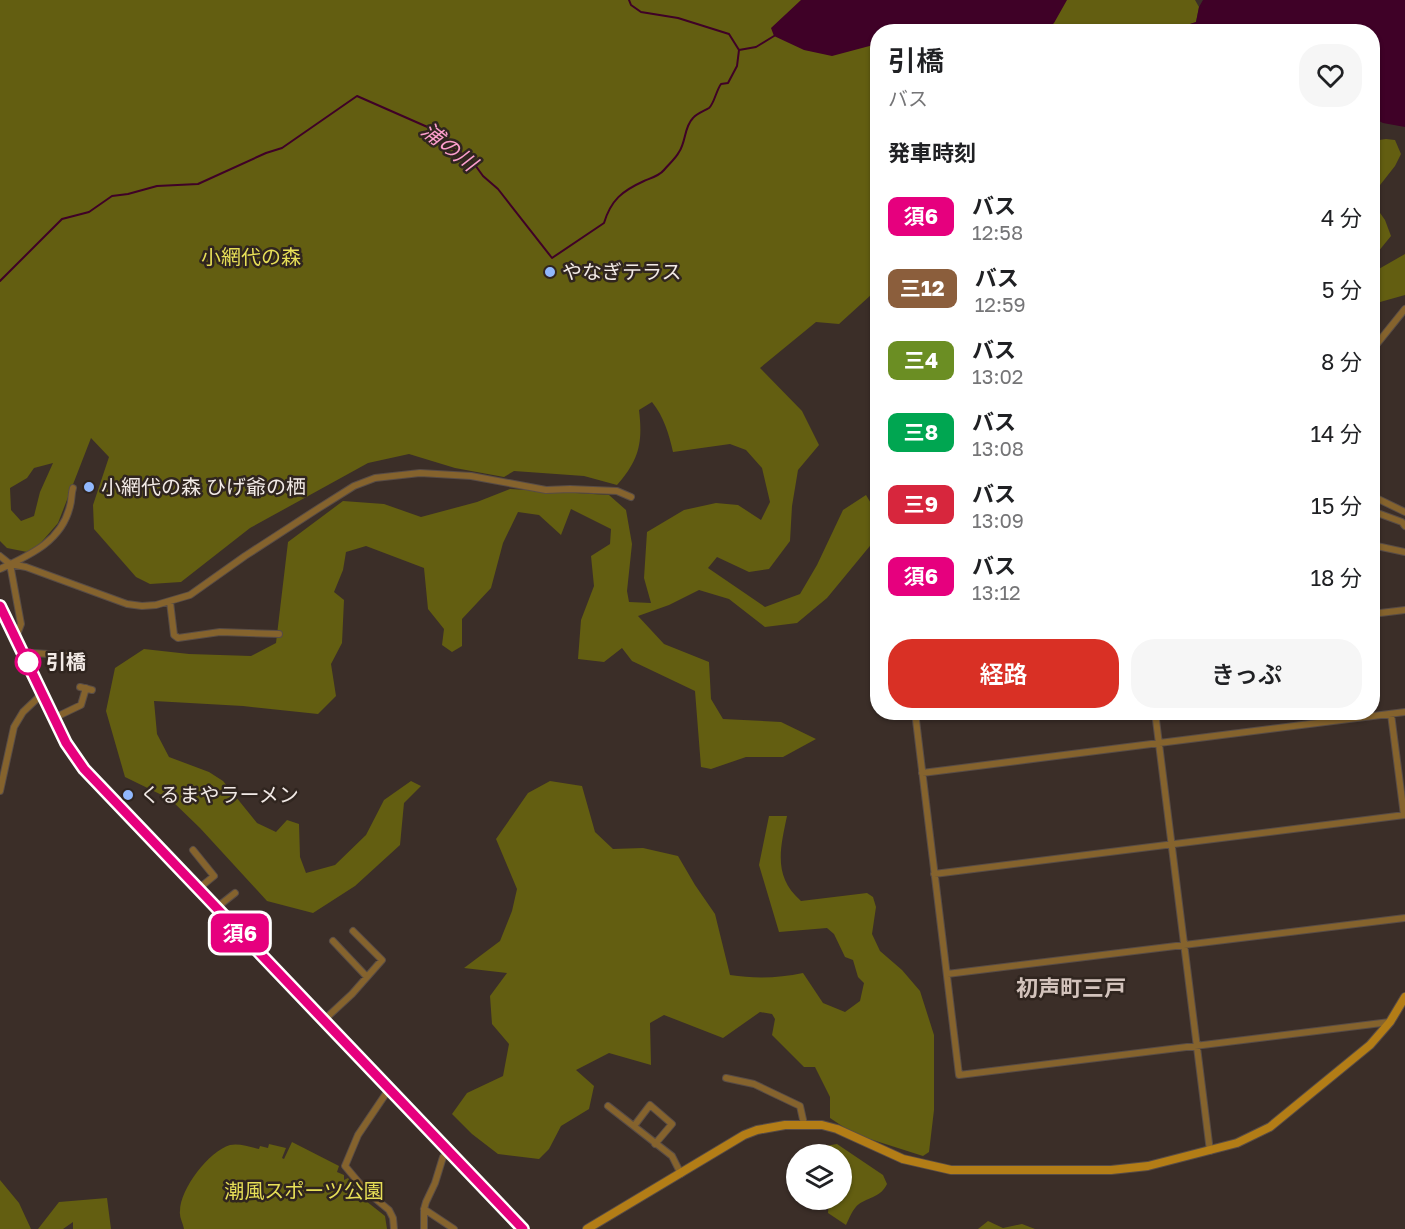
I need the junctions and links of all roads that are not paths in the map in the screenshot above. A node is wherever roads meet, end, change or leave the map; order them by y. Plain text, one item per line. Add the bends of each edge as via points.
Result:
1 (1405, 309) edge
2 (1380, 340) edge
3 (73, 488) dead end
4 (631, 497) dead end
5 (1380, 500) edge
6 (1405, 512) edge
7 (1380, 515) edge
8 (1405, 525) edge
9 (1380, 547) edge
10 (0, 550) edge
11 (1405, 552) edge
12 (0, 556) edge
13 (9, 563) junction
14 (0, 569) edge
15 (170, 602) junction
16 (0, 606) edge
17 (1405, 610) edge
18 (1380, 613) edge
19 (279, 634) dead end
20 (16, 638) junction
21 (25, 655) junction
22 (64, 655) dead end
23 (86, 688) dead end
24 (43, 693) junction
25 (1405, 712) edge
26 (1391, 714) junction
27 (1380, 715) edge
28 (54, 718) junction
29 (916, 720) edge
30 (1156, 720) edge
31 (1343, 720) edge
32 (1159, 743) junction
33 (922, 773) junction
34 (0, 791) edge
35 (1405, 815) edge
36 (1171, 844) junction
37 (193, 850) dead end
38 (934, 874) junction
39 (198, 889) junction
40 (235, 893) dead end
41 (216, 908) junction
42 (1405, 918) edge
43 (353, 931) dead end
44 (333, 941) dead end
45 (1184, 945) junction
46 (947, 974) junction
47 (367, 977) junction
48 (1405, 997) edge
49 (324, 1020) junction
50 (1390, 1022) junction
51 (1197, 1046) junction
52 (726, 1078) dead end
53 (389, 1089) junction
54 (608, 1106) dead end
55 (804, 1124) junction
56 (634, 1126) junction
57 (656, 1144) junction
58 (449, 1150) junction
59 (1210, 1150) junction
60 (681, 1174) junction
61 (424, 1209) junction
62 (394, 1229) edge
63 (424, 1229) edge
64 (454, 1229) edge
65 (523, 1229) edge
66 (587, 1229) edge

1 - 2 street
3 - 13 street via 58,532 42,547
4 - 15 street via 617,491 546,490 471,476 420,473 375,478 354,486 313,512 197,591
5 - 6 street
7 - 8 street
9 - 11 street
10 - 13 street
12 - 13 street
13 - 14 street
13 - 15 street via 134,606
13 - 20 street via 21,624
15 - 19 street via 174,635 178,638 220,632
16 - 20 highway
17 - 18 street
20 - 21 highway
21 - 22 street
21 - 24 highway
23 - 28 street via 81,705
24 - 28 highway
24 - 34 street via 14,727
25 - 26 street
26 - 27 street
26 - 35 street
28 - 39 highway via 84,769
29 - 33 street
30 - 32 street
31 - 32 street
32 - 33 street
32 - 36 street
33 - 38 street
35 - 36 street
36 - 38 street
36 - 45 street
37 - 39 street via 214,876
38 - 46 street
39 - 41 highway
40 - 41 street
41 - 49 highway
42 - 45 street
43 - 47 street via 382,960
44 - 47 street
45 - 46 street
45 - 51 street
46 - 51 street via 959,1075
47 - 49 street
48 - 50 street
49 - 53 highway
50 - 51 street
50 - 59 street via 1370,1045 1270,1126 1237,1143
51 - 59 street
52 - 55 street via 754,1083 800,1106
53 - 58 highway
53 - 62 street via 358,1135 345,1166 392,1214
54 - 56 street
55 - 59 street via 822,1125 903,1159 951,1170 1133,1169
55 - 60 street via 757,1130
56 - 57 street
56 - 57 street via 650,1105 672,1124
57 - 60 street via 672,1156
58 - 61 street
58 - 65 highway
60 - 66 street
61 - 63 street
61 - 64 street

